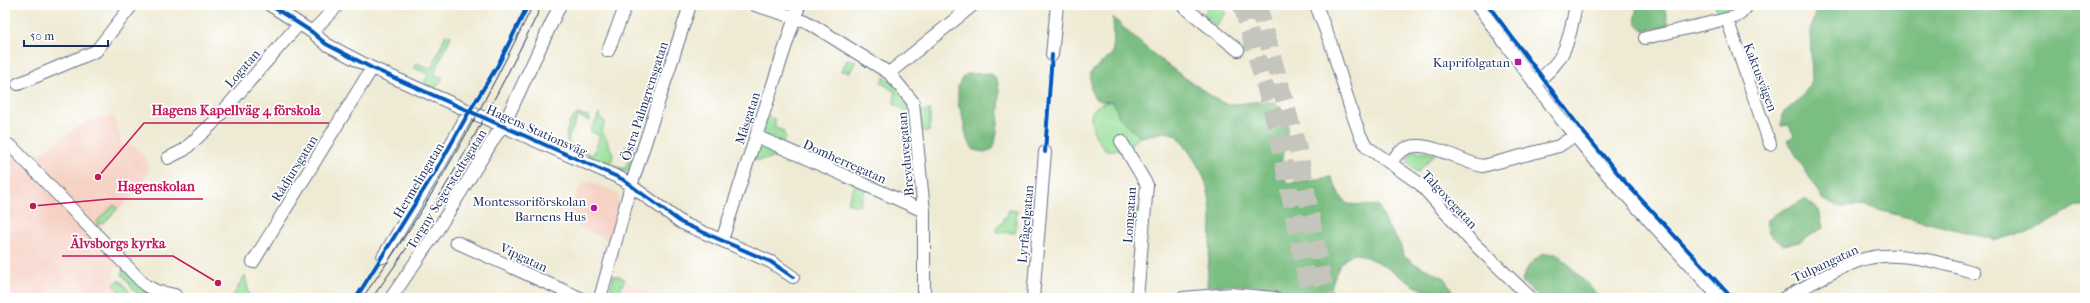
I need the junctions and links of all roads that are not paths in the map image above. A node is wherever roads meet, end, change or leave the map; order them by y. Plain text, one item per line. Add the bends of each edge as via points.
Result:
1 (132, 5) edge
2 (270, 5) edge
3 (338, 5) edge
4 (560, 5) edge
5 (626, 5) edge
6 (690, 5) edge
7 (755, 5) edge
8 (800, 5) edge
9 (972, 5) edge
10 (1057, 5) edge
11 (1182, 5) edge
12 (1316, 5) edge
13 (1477, 5) edge
14 (1576, 5) edge
15 (1748, 5) edge
16 (795, 17) junction
17 (1727, 19) junction
18 (299, 24) junction
19 (312, 32) junction
20 (1645, 38) dead end
21 (1238, 50) dead end
22 (608, 51) dead end
23 (1052, 55) dead end
24 (372, 68) junction
25 (889, 73) junction
26 (18, 84) dead end
27 (1534, 84) junction
28 (469, 112) junction
29 (502, 126) junction
30 (1575, 135) junction
31 (756, 136) junction
32 (1121, 141) dead end
33 (5, 143) edge
34 (1770, 144) dead end
35 (1045, 152) dead end
36 (168, 158) dead end
37 (1391, 163) junction
38 (631, 186) junction
39 (924, 211) junction
40 (722, 240) junction
41 (456, 242) dead end
42 (383, 257) dead end
43 (253, 262) dead end
44 (1973, 272) dead end
45 (793, 277) dead end
46 (175, 295) dead end
47 (391, 298) edge
48 (580, 298) edge
49 (600, 298) edge
50 (924, 298) edge
51 (1033, 298) edge
52 (1137, 298) edge
53 (1183, 298) edge
54 (1274, 298) edge
55 (1531, 298) edge
56 (1720, 298) edge
57 (1784, 298) edge

1 - 26 street via 96,51
2 - 18 street, Hagens Stationsväg
3 - 19 street
4 - 29 street, Torgny Segerstedtsgatan
5 - 22 street
6 - 38 street, Östra Palmgrensgatan
7 - 16 street, Brevduvegatan
8 - 16 street, Måsgatan
9 - 25 street
10 - 23 street
11 - 21 street
12 - 37 street, Talgoxegatan via 1360,135 1367,147
13 - 27 street
14 - 27 street via 1564,53
15 - 17 street via 1740,14
16 - 25 street, Brevduvegatan via 806,21
16 - 31 street, Måsgatan
17 - 20 street
17 - 34 street, Kaktusvägen
18 - 19 street, Hagens Stationsväg
18 - 36 street, Logatan via 212,124 184,150
19 - 24 street, Hagens Stationsväg via 326,44
24 - 28 street, Hagens Stationsväg
24 - 43 street, Rådjursgatan
25 - 39 street, Brevduvegatan via 915,106
27 - 30 street
28 - 29 street, Hagens Stationsväg
28 - 42 street, Hermelingatan
29 - 38 street, Hagens Stationsväg via 622,179
29 - 47 street, Torgny Segerstedtsgatan via 436,232
30 - 37 street via 1559,146 1483,166 1427,146 1409,149 1396,155
30 - 56 street via 1606,173
31 - 39 street, Domherregatan
31 - 40 street, Måsgatan
32 - 52 street, Lomgatan via 1147,185
33 - 46 street via 12,147 136,277 156,291
35 - 51 street, Lyrfågelgatan
37 - 55 street, Talgoxegatan via 1420,184 1470,240
38 - 40 street, Hagens Stationsväg via 682,223
38 - 49 street, Östra Palmgrensgatan
39 - 50 street, Brevduvegatan
40 - 45 street, Hagens Stationsväg via 771,262
41 - 48 street, Vipgatan
44 - 57 street, Tulpangatan via 1922,259 1891,256 1870,258 1853,263
53 - 54 street via 1231,294

